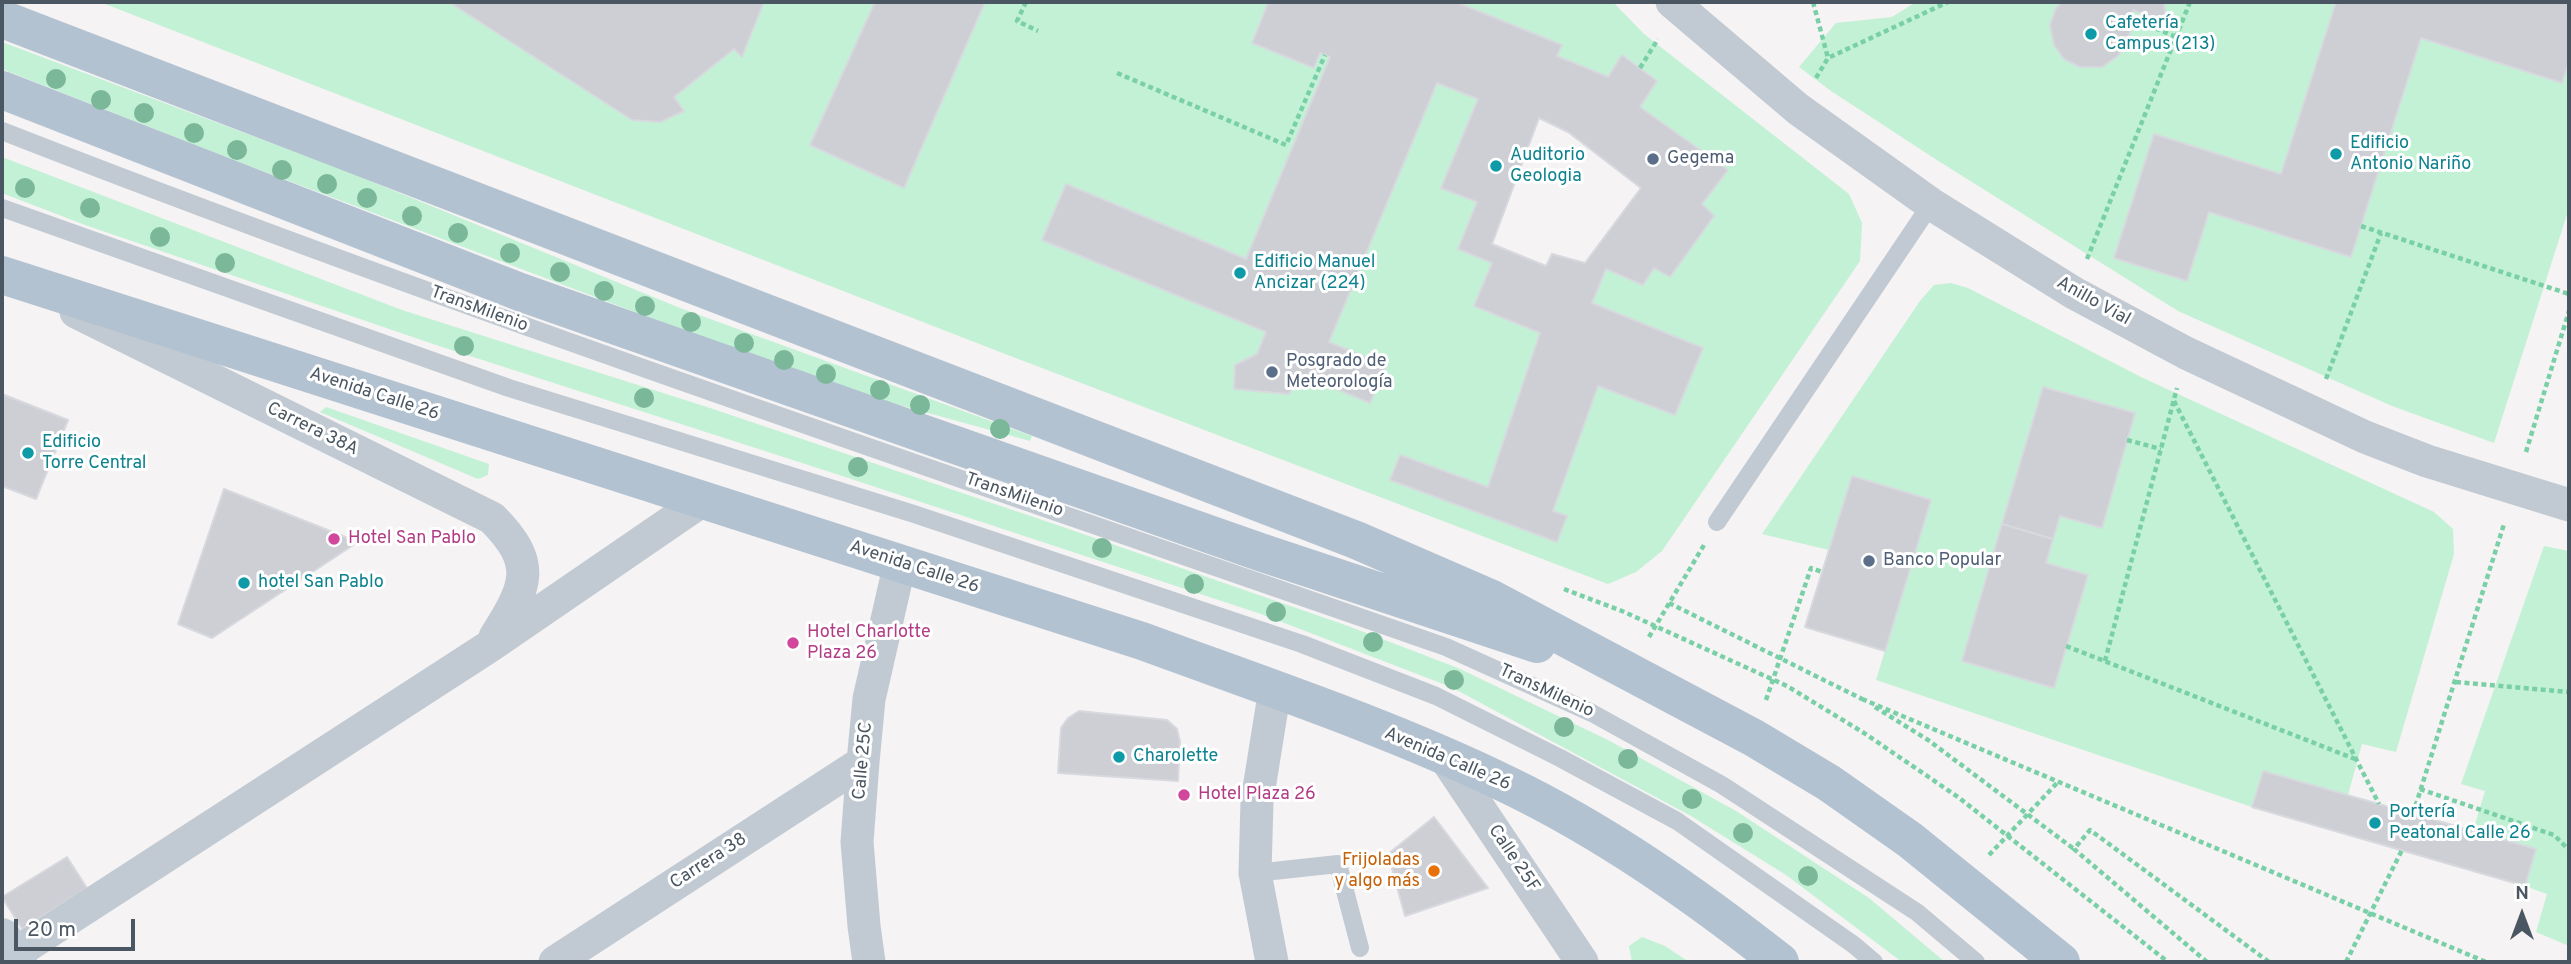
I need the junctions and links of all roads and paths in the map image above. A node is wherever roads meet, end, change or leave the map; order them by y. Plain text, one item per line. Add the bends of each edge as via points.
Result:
1 (1026, 2) edge
2 (1672, 2) edge
3 (1813, 2) edge
4 (1948, 2) edge
5 (2190, 2) edge
6 (2132, 18) dead end
7 (2, 19) edge
8 (1038, 31) dead end
9 (2176, 37) junction
10 (1325, 55) dead end
11 (1828, 58) junction
12 (1117, 73) dead end
13 (2, 90) edge
14 (1798, 109) junction
15 (2, 131) edge
16 (1931, 204) junction
17 (2, 208) edge
18 (2361, 226) dead end
19 (2381, 233) junction
20 (2, 275) edge
21 (2074, 293) junction
22 (2569, 294) edge
23 (2569, 311) edge
24 (2186, 353) junction
25 (2174, 401) junction
26 (2314, 413) junction
27 (2127, 440) dead end
28 (2161, 449) junction
29 (2514, 489) junction
30 (703, 500) junction
31 (2569, 505) edge
32 (1717, 522) joint
33 (900, 563) junction
34 (1822, 572) dead end
35 (1669, 603) junction
36 (490, 646) junction
37 (2066, 646) dead end
38 (1780, 659) junction
39 (2105, 661) junction
40 (1640, 677) junction
41 (2456, 682) junction
42 (1275, 689) junction
43 (2569, 692) edge
44 (1862, 699) junction
45 (1754, 738) junction
46 (1444, 756) junction
47 (2356, 760) junction
48 (863, 762) junction
49 (2058, 782) junction
50 (2420, 789) junction
51 (2379, 804) dead end
52 (2029, 814) junction
53 (2413, 814) dead end
54 (2074, 849) junction
55 (2402, 850) dead end
56 (2569, 850) edge
57 (1255, 873) junction
58 (1964, 883) junction
59 (2370, 913) junction
60 (1360, 948) dead end
61 (9, 954) edge
62 (555, 962) edge
63 (869, 962) edge
64 (1272, 962) edge
65 (1582, 962) edge
66 (1780, 962) edge
67 (1874, 962) edge
68 (1976, 962) edge
69 (2061, 962) edge
70 (2207, 962) edge
71 (2269, 962) edge
72 (2346, 962) edge
73 (2486, 962) edge

1 - 8 path via 1017,22
2 - 14 street, Anillo Vial
3 - 11 path
4 - 11 path
5 - 9 path
6 - 9 path
7 - 40 main road via 1356,540 1492,599
9 - 21 path
10 - 12 path via 1286,145
11 - 14 path
13 - 40 main road via 520,292 1260,552
14 - 16 street, Anillo Vial
15 - 68 lane, TransMilenio via 522,326 1446,647 1592,713 1722,785 1918,913
16 - 21 street, Anillo Vial
16 - 32 lane
17 - 67 lane via 509,388 940,522 1302,644 1436,696 1677,821
18 - 19 path
19 - 22 path
19 - 26 path
20 - 30 main road, Avenida Calle 26
20 - 36 street, Carrera 38A via 492,518 507,533 524,565 514,607
21 - 24 street, Anillo Vial
23 - 29 path
24 - 25 path
24 - 26 street, Anillo Vial
25 - 28 path
25 - 47 path
26 - 29 street, Anillo Vial via 2414,457
27 - 28 path
28 - 39 path
29 - 31 street, Anillo Vial
29 - 41 path
30 - 33 main road, Avenida Calle 26
30 - 36 street, Carrera 38A
32 - 35 path
33 - 42 main road, Avenida Calle 26
33 - 48 street, Calle 25C via 869,699
34 - 38 path via 1811,568
35 - 38 path
35 - 40 path
36 - 61 street, Carrera 38A
37 - 39 path
38 - 44 path
38 - 45 path
39 - 47 path
40 - 45 main road
41 - 43 path
41 - 50 path
42 - 46 main road, Avenida Calle 26
42 - 57 street via 1257,801
44 - 49 path
44 - 52 path via 1928,740
45 - 58 main road via 1829,783
46 - 65 street, Calle 25F
46 - 66 main road, Avenida Calle 26 via 1508,784 1606,839 1706,904
47 - 51 path
48 - 62 street, Carrera 38
48 - 63 street, Calle 25C via 857,842
49 - 52 path
49 - 59 path
50 - 53 path
50 - 56 path via 2554,835
52 - 54 path
52 - 58 path
54 - 70 path
54 - 71 path via 2090,830
55 - 59 path
57 - 60 lane via 1338,864
57 - 64 street
58 - 69 main road
59 - 72 path
59 - 73 path

